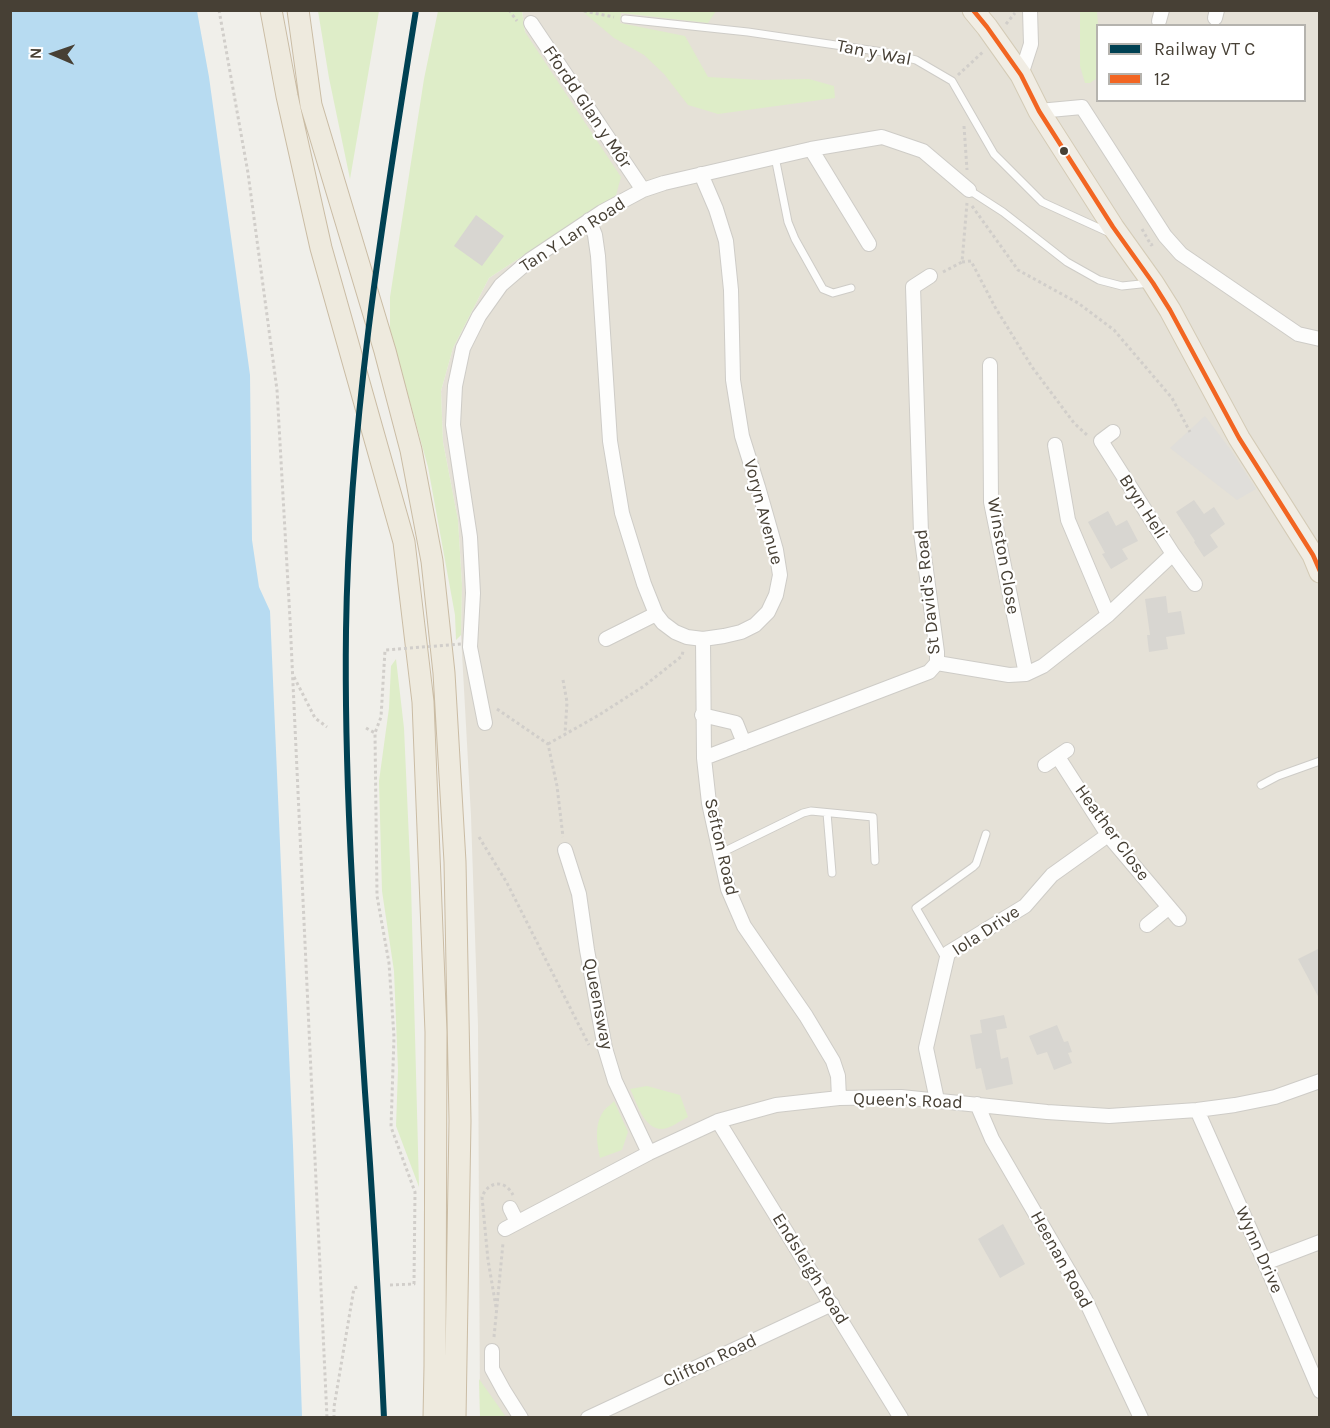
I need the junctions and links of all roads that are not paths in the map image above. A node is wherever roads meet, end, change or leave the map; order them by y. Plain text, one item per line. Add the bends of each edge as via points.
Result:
1 (271, 10) edge
2 (298, 10) edge
3 (973, 10) edge
4 (1030, 10) edge
5 (625, 19) road end
6 (531, 23) dead end
7 (1021, 75) junction
8 (1039, 111) junction
9 (811, 149) junction
10 (775, 157) junction
11 (701, 174) junction
12 (643, 190) junction
13 (969, 190) joint
14 (589, 220) junction
15 (1120, 238) junction
16 (869, 244) dead end
17 (930, 276) road end
18 (1153, 283) junction
19 (851, 288) dead end
20 (1320, 339) edge
21 (990, 364) dead end
22 (1113, 432) dead end
23 (1055, 445) dead end
24 (1173, 554) junction
25 (1320, 572) edge
26 (1195, 584) dead end
27 (656, 614) junction
28 (1108, 615) junction
29 (606, 639) dead end
30 (703, 639) junction
31 (936, 663) junction
32 (1026, 675) junction
33 (702, 715) junction
34 (484, 723) dead end
35 (744, 743) junction
36 (704, 758) junction
37 (1320, 761) edge
38 (1046, 765) dead end
39 (1261, 786) dead end
40 (827, 813) junction
41 (986, 834) dead end
42 (1108, 835) junction
43 (565, 850) road end
44 (720, 854) junction
45 (875, 861) dead end
46 (832, 873) dead end
47 (1168, 908) junction
48 (1179, 919) dead end
49 (1147, 925) dead end
50 (946, 960) junction
51 (1320, 1081) edge
52 (838, 1098) junction
53 (937, 1100) junction
54 (977, 1104) junction
55 (1197, 1110) junction
56 (718, 1121) junction
57 (649, 1153) junction
58 (510, 1208) dead end
59 (1320, 1242) edge
60 (1265, 1263) junction
61 (832, 1304) junction
62 (492, 1351) road end
63 (1320, 1391) edge
64 (434, 1418) edge
65 (456, 1418) edge
66 (521, 1418) edge
67 (588, 1418) edge
68 (901, 1418) edge
69 (1141, 1418) edge

1 - 64 highway via 321,248 404,542 423,702 436,1032
2 - 65 highway via 311,105 385,351 411,450 432,561 444,673 455,862 460,1121
3 - 7 main road
4 - 7 street via 1031,44
5 - 15 lane, Tan y Wal via 748,32 916,60 952,81 994,154 1042,202
6 - 12 street, Ffordd Glan y Môr
7 - 8 main road
8 - 15 main road
8 - 20 street via 1082,107 1165,236 1181,254 1298,334
9 - 10 street, Tan Y Lan Road
9 - 13 street, Tan Y Lan Road via 882,137 923,150
9 - 16 street
10 - 11 street, Tan Y Lan Road
10 - 19 lane via 788,222 823,289 833,293
11 - 12 street, Tan Y Lan Road
11 - 30 street, Voryn Avenue via 726,241 734,380 742,436 780,575 768,612 755,625 741,632
12 - 14 street, Tan Y Lan Road
13 - 18 lane via 1067,262 1099,280 1122,286
14 - 27 street, Voryn Avenue via 598,256 610,441 622,513
14 - 34 street, Tan Y Lan Road via 501,285 463,348 457,376 453,425 470,537 470,647
15 - 18 main road
17 - 31 street, St David's Road via 914,287 921,533 938,652
18 - 25 main road via 1239,438
21 - 32 street, Winston Close via 991,502
22 - 24 street, Bryn Heli via 1101,441
23 - 28 street via 1068,519
24 - 26 street, Bryn Heli
24 - 28 street
27 - 29 street
27 - 30 street, Voryn Avenue via 675,632
28 - 32 street
30 - 33 street, Sefton Road
31 - 32 street
31 - 35 street, St David's Road via 929,672
33 - 35 street via 736,723
33 - 36 street, Sefton Road
35 - 36 street, St David's Road
36 - 44 street, Sefton Road
37 - 39 lane
38 - 42 street, Heather Close via 1063,753
40 - 44 lane via 803,813
40 - 45 lane via 873,817
40 - 46 lane
41 - 50 lane via 976,864 916,908
42 - 47 street, Heather Close
42 - 50 street, Iola Drive via 1052,875 1025,906 948,953
43 - 57 street, Queensway via 579,894 605,1048 615,1081
44 - 52 street, Sefton Road via 728,889 744,926 833,1062 838,1076
47 - 48 street, Heather Close
47 - 49 street
50 - 53 street, Iola Drive via 926,1048
51 - 55 street, Queen's Road via 1275,1097
52 - 53 street, Queen's Road
52 - 56 street, Queen's Road via 776,1105
53 - 54 street, Queen's Road
54 - 55 street, Queen's Road via 1109,1116
54 - 69 street, Heenan Road via 992,1139 1084,1299
55 - 60 street, Wynn Drive
56 - 57 street, Queen's Road
56 - 61 street, Endsleigh Road
57 - 58 street, Queen's Road via 511,1225
59 - 60 street
60 - 63 street, Wynn Drive
61 - 67 street, Clifton Road
61 - 68 street, Endsleigh Road
62 - 66 street via 492,1369

